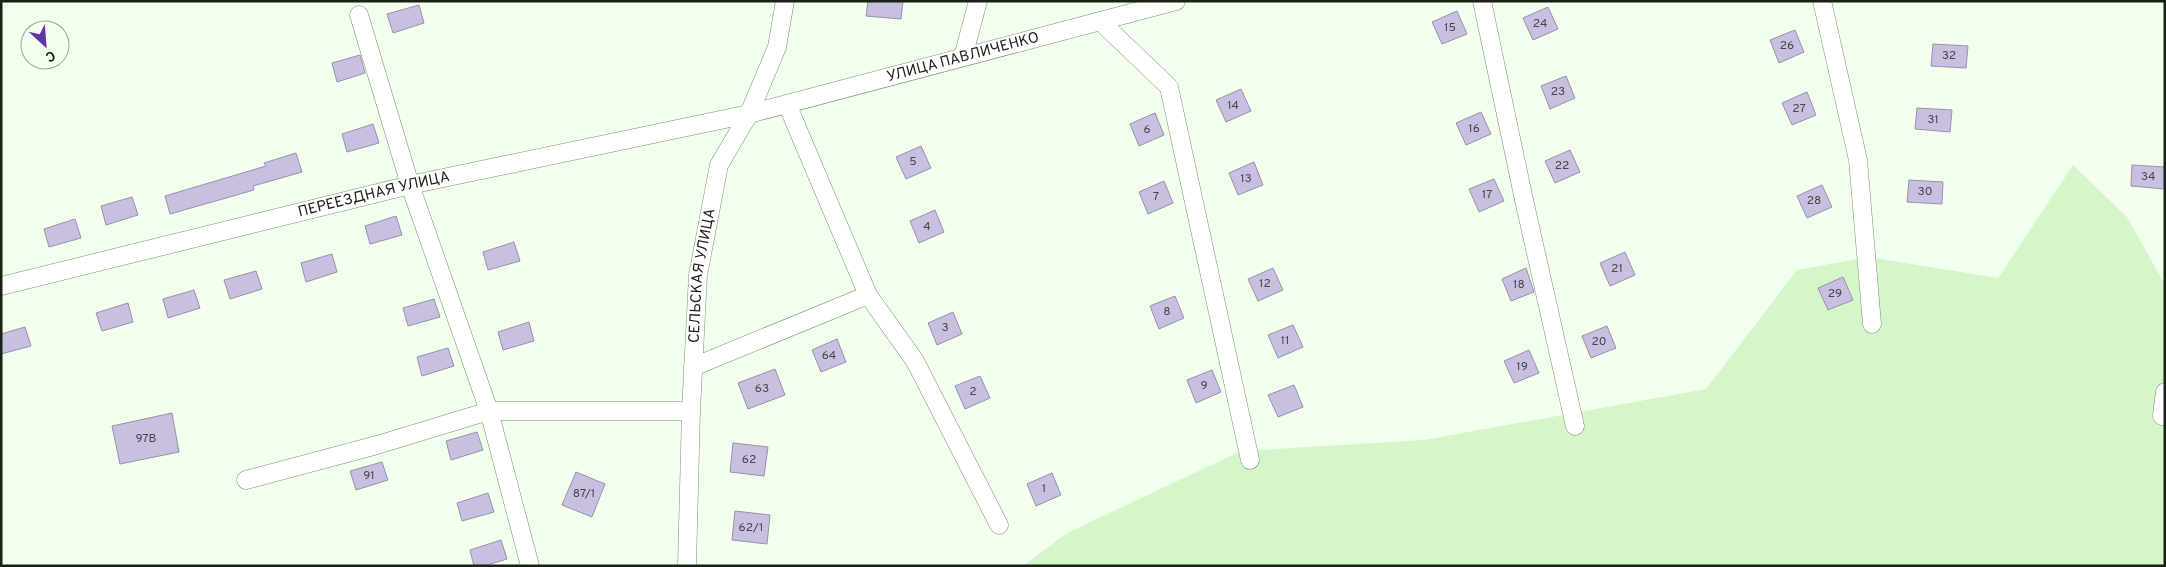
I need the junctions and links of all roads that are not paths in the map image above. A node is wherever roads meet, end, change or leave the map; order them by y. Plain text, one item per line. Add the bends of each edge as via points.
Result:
1 (784, 1) edge
2 (978, 1) edge
3 (1176, 1) edge
4 (1482, 1) edge
5 (1822, 1) edge
6 (359, 15) dead end
7 (1100, 21) junction
8 (963, 58) junction
9 (787, 104) junction
10 (749, 114) junction
11 (410, 185) junction
12 (1, 286) edge
13 (868, 295) junction
14 (1872, 324) dead end
15 (693, 367) junction
16 (2165, 392) edge
17 (490, 411) junction
18 (691, 411) junction
19 (2162, 416) dead end
20 (1575, 426) dead end
21 (1250, 460) dead end
22 (246, 480) dead end
23 (999, 525) dead end
24 (530, 566) edge
25 (687, 566) edge

1 - 10 street, СЕЛЬСКАЯ УЛИЦА via 777,46
2 - 8 street
3 - 7 street, УЛИЦА ПАВЛИЧЕНКО
4 - 20 street
5 - 14 street via 1858,160
6 - 11 street
7 - 8 street, УЛИЦА ПАВЛИЧЕНКО
7 - 21 street via 1169,87
8 - 9 street, УЛИЦА ПАВЛИЧЕНКО
9 - 10 street, УЛИЦА ПАВЛИЧЕНКО
9 - 13 street
10 - 11 street, ПЕРЕЕЗДНАЯ УЛИЦА
10 - 15 street, СЕЛЬСКАЯ УЛИЦА via 719,165 698,275
11 - 12 street, ПЕРЕЕЗДНАЯ УЛИЦА
11 - 17 street
13 - 15 street
13 - 23 street via 915,361
15 - 18 street, СЕЛЬСКАЯ УЛИЦА
16 - 19 street
17 - 18 street
17 - 22 street
17 - 24 street
18 - 25 street, СЕЛЬСКАЯ УЛИЦА

